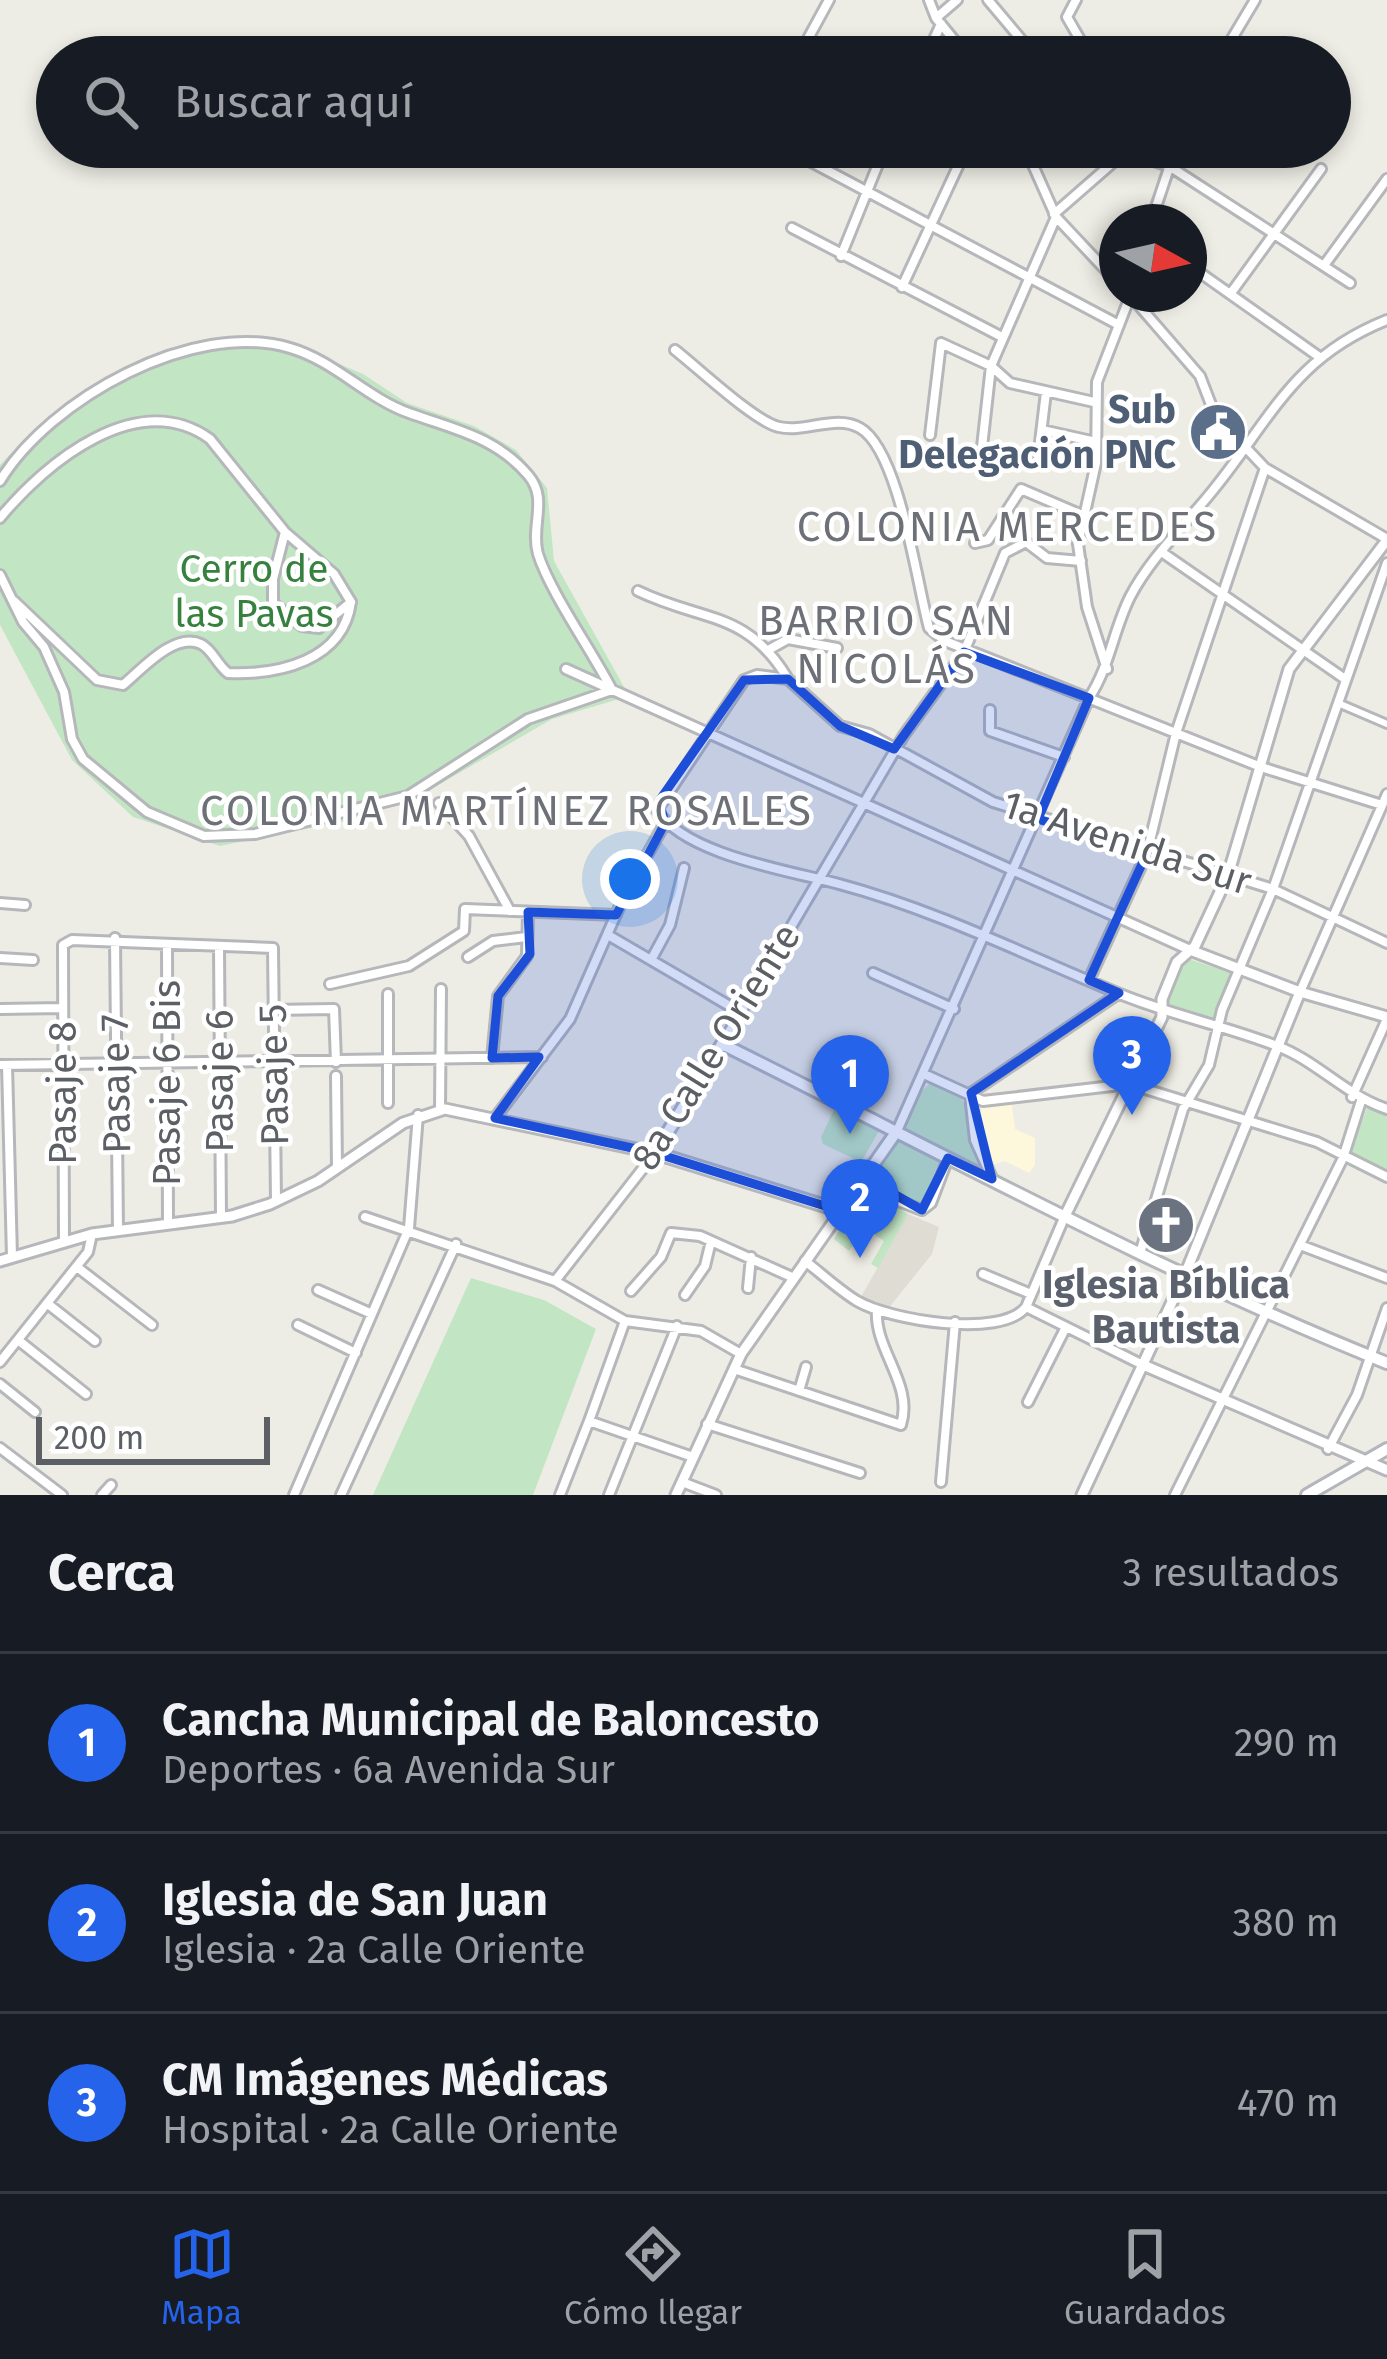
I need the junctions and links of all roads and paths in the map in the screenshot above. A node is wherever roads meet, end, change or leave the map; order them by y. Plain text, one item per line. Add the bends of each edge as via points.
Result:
1 (829, 0) edge
2 (929, 0) edge
3 (958, 0) edge
4 (988, 0) edge
5 (1076, 0) edge
6 (1255, 0) edge
7 (939, 21) junction
8 (809, 36) edge
9 (934, 36) edge
10 (951, 36) edge
11 (1018, 36) edge
12 (1077, 36) edge
13 (1234, 36) edge
14 (821, 168) edge
15 (875, 168) edge
16 (956, 168) edge
17 (1034, 168) edge
18 (1107, 168) edge
19 (1168, 168) edge
20 (1172, 168) edge
21 (1321, 170) dead end
22 (1387, 178) edge
23 (864, 192) junction
24 (1157, 204) edge
25 (1055, 215) junction
26 (926, 227) junction
27 (792, 228) dead end
28 (1273, 231) junction
29 (841, 256) junction
30 (1099, 263) edge
31 (1324, 264) junction
32 (1030, 277) junction
33 (1207, 277) edge
34 (1350, 283) dead end
35 (902, 287) junction
36 (1232, 292) junction
37 (1124, 312) edge
38 (1145, 312) edge
39 (1387, 320) edge
40 (1119, 325) junction
41 (1002, 337) junction
42 (675, 350) dead end
43 (1318, 356) junction
44 (991, 366) junction
45 (1046, 392) junction
46 (1094, 402) junction
47 (1042, 430) junction
48 (930, 435) dead end
49 (1096, 442) junction
50 (982, 448) dead end
51 (1246, 448) junction
52 (1037, 459) dead end
53 (1265, 468) junction
54 (0, 481) edge
55 (1084, 515) junction
56 (0, 518) edge
57 (285, 532) junction
58 (1387, 540) edge
59 (988, 541) junction
60 (975, 543) dead end
61 (1006, 553) junction
62 (1163, 553) junction
63 (1081, 561) junction
64 (1387, 563) edge
65 (1364, 569) junction
66 (0, 575) edge
67 (1382, 580) junction
68 (4, 591) edge
69 (638, 591) dead end
70 (1221, 594) junction
71 (351, 602) junction
72 (837, 648) dead end
73 (770, 649) junction
74 (1301, 649) junction
75 (964, 652) junction
76 (566, 669) dead end
77 (1107, 669) junction
78 (788, 679) junction
79 (1345, 680) junction
80 (612, 690) junction
81 (1088, 698) junction
82 (1338, 703) junction
83 (990, 710) dead end
84 (1387, 724) edge
85 (712, 733) junction
86 (1176, 733) junction
87 (896, 750) junction
88 (1064, 758) junction
89 (1262, 767) junction
90 (1307, 783) junction
91 (1387, 794) edge
92 (439, 803) dead end
93 (867, 805) junction
94 (1382, 805) junction
95 (1038, 819) junction
96 (665, 824) junction
97 (1147, 854) junction
98 (684, 868) dead end
99 (1016, 869) junction
100 (1228, 875) junction
101 (820, 882) junction
102 (1273, 889) junction
103 (0, 903) edge
104 (25, 904) dead end
105 (510, 911) junction
106 (528, 912) junction
107 (616, 915) junction
108 (1332, 916) junction
109 (1117, 919) junction
110 (608, 935) junction
111 (526, 937) junction
112 (115, 938) junction
113 (986, 940) junction
114 (1387, 943) edge
115 (167, 944) junction
116 (219, 946) junction
117 (1190, 950) junction
118 (468, 957) dead end
119 (0, 958) edge
120 (33, 960) dead end
121 (651, 960) junction
122 (1238, 970) junction
123 (873, 974) dead end
124 (1089, 980) junction
125 (330, 984) dead end
126 (441, 989) dead end
127 (1300, 992) junction
128 (388, 994) dead end
129 (1119, 994) junction
130 (62, 1008) junction
131 (0, 1009) edge
132 (272, 1010) junction
133 (954, 1010) junction
134 (1162, 1011) junction
135 (740, 1012) junction
136 (1387, 1018) edge
137 (1218, 1027) junction
138 (722, 1044) junction
139 (1282, 1047) junction
140 (542, 1057) junction
141 (491, 1058) junction
142 (440, 1059) junction
143 (388, 1061) junction
144 (336, 1062) junction
145 (62, 1063) junction
146 (272, 1064) junction
147 (4, 1065) edge
148 (219, 1065) junction
149 (116, 1066) junction
150 (168, 1066) junction
151 (924, 1074) junction
152 (336, 1076) joint
153 (1129, 1084) junction
154 (970, 1094) junction
155 (1357, 1098) junction
156 (1189, 1099) junction
157 (388, 1103) dead end
158 (1387, 1109) edge
159 (440, 1110) junction
160 (418, 1115) junction
161 (495, 1118) junction
162 (1250, 1119) junction
163 (897, 1131) junction
164 (5, 1144) edge
165 (655, 1153) junction
166 (948, 1158) junction
167 (1342, 1158) junction
168 (337, 1168) junction
169 (864, 1177) junction
170 (1387, 1177) edge
171 (992, 1179) junction
172 (5, 1198) edge
173 (276, 1201) junction
174 (841, 1211) junction
175 (365, 1216) dead end
176 (221, 1217) junction
177 (1064, 1218) junction
178 (168, 1222) junction
179 (0, 1227) edge
180 (11, 1227) junction
181 (409, 1228) junction
182 (118, 1230) junction
183 (92, 1234) junction
184 (64, 1241) junction
185 (711, 1241) junction
186 (456, 1244) junction
187 (1300, 1245) junction
188 (1141, 1250) junction
189 (12, 1257) junction
190 (751, 1257) junction
191 (0, 1261) edge
192 (805, 1261) junction
193 (76, 1267) junction
194 (1186, 1272) junction
195 (983, 1274) dead end
196 (794, 1278) junction
197 (1387, 1278) edge
198 (555, 1281) junction
199 (748, 1288) dead end
200 (318, 1290) dead end
201 (631, 1291) dead end
202 (1031, 1294) junction
203 (685, 1295) dead end
204 (47, 1304) junction
205 (1025, 1307) junction
206 (1387, 1308) edge
207 (877, 1310) junction
208 (1267, 1311) junction
209 (372, 1314) junction
210 (625, 1321) junction
211 (955, 1322) junction
212 (298, 1324) dead end
213 (152, 1325) dead end
214 (676, 1327) junction
215 (1066, 1327) junction
216 (17, 1340) junction
217 (94, 1341) dead end
218 (356, 1353) junction
219 (742, 1354) junction
220 (1371, 1356) junction
221 (0, 1362) edge
222 (1387, 1363) edge
223 (1142, 1364) junction
224 (806, 1366) dead end
225 (734, 1369) junction
226 (0, 1384) edge
227 (799, 1391) junction
228 (86, 1394) dead end
229 (1028, 1402) dead end
230 (1220, 1402) junction
231 (35, 1412) dead end
232 (590, 1419) junction
233 (707, 1424) junction
234 (636, 1433) junction
235 (0, 1448) edge
236 (1328, 1449) junction
237 (1387, 1449) edge
238 (693, 1457) junction
239 (1362, 1462) junction
240 (1387, 1470) edge
241 (860, 1473) dead end
242 (682, 1482) junction
243 (941, 1482) dead end
244 (111, 1485) dead end
245 (62, 1495) edge
246 (103, 1495) edge
247 (294, 1495) edge
248 (341, 1495) edge
249 (560, 1495) edge
250 (609, 1495) edge
251 (676, 1495) edge
252 (716, 1495) edge
253 (1082, 1495) edge
254 (1175, 1495) edge
255 (1307, 1495) edge

1 - 8 street
2 - 7 street
3 - 7 street
4 - 11 street
5 - 12 street via 1066,17
6 - 13 street
7 - 9 street
7 - 10 street
14 - 23 street
15 - 23 street
16 - 26 street
17 - 25 street
18 - 25 street
19 - 24 street
20 - 28 street
21 - 28 street
22 - 31 street
23 - 26 street
23 - 29 street
25 - 30 street
25 - 32 street
26 - 32 street
26 - 35 street
27 - 29 street
28 - 31 street
28 - 36 street
29 - 35 street
31 - 34 street
32 - 40 street
32 - 41 street
33 - 36 street
35 - 41 street
36 - 43 street
37 - 40 street
38 - 51 street via 1200,376 1215,415
39 - 43 street
40 - 46 street
41 - 44 street
42 - 75 street via 771,426 842,422 864,429 884,457 929,628
43 - 51 street via 1284,389
44 - 45 street via 1010,383
44 - 48 street via 941,343
44 - 50 street
45 - 46 street
45 - 47 street
46 - 49 street
47 - 49 street
47 - 52 street
49 - 55 street
51 - 53 street
51 - 62 street
53 - 58 street
53 - 70 street
54 - 80 street via 74,403 184,351 285,346 326,360 368,393 471,433 532,479 540,506 537,551
55 - 59 street via 1021,489
55 - 63 street
56 - 57 street via 88,439 156,421 210,439
57 - 71 street via 334,574
57 - 71 street via 273,603 302,626 319,628
58 - 65 street
59 - 60 street
59 - 61 street
61 - 63 street via 1026,542 1047,558
61 - 75 street, 8a Calle Oriente
62 - 70 street
62 - 77 street via 1128,602
63 - 77 street
64 - 67 street
65 - 67 street
65 - 74 street
66 - 68 street
67 - 79 street
68 - 71 street via 97,680 123,685 188,641 208,648 228,673 277,671 314,658 342,629
68 - 80 street via 44,647 83,759 147,812 204,836 255,834 408,796 528,719
69 - 73 street via 728,620
70 - 74 street
70 - 86 street
72 - 73 street via 788,640
73 - 78 street, 1a Avenida Sur
74 - 79 street
74 - 89 street via 1282,687
75 - 81 street
75 - 87 street, 8a Calle Oriente
76 - 80 street
77 - 81 street
78 - 85 street via 744,680
78 - 87 street, 1a Avenida Sur via 840,726
79 - 82 street
80 - 85 street
81 - 86 street
81 - 88 street
82 - 84 street
82 - 90 street
83 - 88 street via 990,731
85 - 93 street
85 - 96 street via 657,810
86 - 89 street
86 - 97 street
87 - 93 street, 8a Calle Oriente
87 - 95 street, 1a Avenida Sur
88 - 95 street
89 - 90 street
89 - 100 street
90 - 94 street
90 - 102 street
91 - 94 street
92 - 105 street via 469,836
93 - 99 street
93 - 101 street, 8a Calle Oriente
94 - 108 street
95 - 97 street, 1a Avenida Sur
95 - 99 street
96 - 101 street via 765,868
96 - 107 street
97 - 100 street, 1a Avenida Sur
97 - 109 street
98 - 121 street via 670,925
99 - 109 street
99 - 113 street
100 - 102 street, 1a Avenida Sur
100 - 117 street
101 - 113 street via 898,901
101 - 135 street, 8a Calle Oriente
102 - 108 street, 1a Avenida Sur
102 - 122 street
103 - 104 street
105 - 106 street
105 - 125 street via 465,909 464,932 409,966
106 - 107 street
106 - 111 street
107 - 110 street
108 - 114 street, 1a Avenida Sur
108 - 127 street
109 - 117 street
109 - 124 street
110 - 121 street
110 - 140 street via 570,1019
111 - 118 street via 493,940
111 - 141 street via 527,956 498,996
112 - 115 street
112 - 130 street, Pasaje 8 via 63,945
112 - 149 street, Pasaje 7
113 - 124 street
113 - 133 street
115 - 116 street
115 - 150 street, Pasaje 6 Bis
116 - 132 street, Pasaje 5 via 273,948
116 - 148 street, Pasaje 6
117 - 122 street
117 - 134 street via 1177,962
119 - 120 street
121 - 135 street
122 - 127 street
122 - 137 street
123 - 133 street
124 - 129 street
126 - 142 street
127 - 136 street
127 - 139 street
128 - 143 street
129 - 134 street
129 - 154 street
130 - 131 street
130 - 145 street, Pasaje 8
132 - 144 street via 334,1009
132 - 146 street, Pasaje 5
133 - 151 street
134 - 137 street
134 - 153 street
135 - 138 street, 8a Calle Oriente
136 - 155 street
137 - 139 street
137 - 156 street
138 - 163 main road
138 - 165 main road, 8a Calle Oriente
139 - 155 street
139 - 162 street
140 - 141 street
140 - 161 street
141 - 142 street
142 - 143 street
142 - 159 street
143 - 144 street
143 - 157 street
144 - 146 street
144 - 152 street
145 - 147 street
145 - 149 street
145 - 184 street, Pasaje 8
146 - 148 street
146 - 173 street, Pasaje 5
147 - 164 street
148 - 150 street
148 - 176 street, Pasaje 6
149 - 150 street
149 - 182 street, Pasaje 7
150 - 178 street, Pasaje 6 Bis
151 - 154 street
151 - 163 street
152 - 168 street
153 - 154 street via 987,1101
153 - 156 street
153 - 177 street
154 - 171 street via 975,1140
155 - 158 street
155 - 167 street
156 - 162 street
156 - 188 street
159 - 160 street
159 - 161 street
160 - 168 street
160 - 181 street
161 - 165 street
162 - 167 street
162 - 194 street
163 - 166 main road
163 - 169 main road
164 - 172 street
165 - 174 main road
165 - 198 street, 8a Calle Oriente
166 - 169 street via 922,1210
166 - 171 main road
167 - 170 street
167 - 187 street
168 - 173 street
169 - 174 main road
171 - 177 main road
172 - 180 street
173 - 176 street
174 - 192 street
175 - 181 street
176 - 178 street
177 - 188 main road
177 - 202 street
178 - 182 street
179 - 180 street
180 - 189 street
181 - 186 street
181 - 209 street
182 - 183 street
183 - 184 street
183 - 193 street
184 - 189 street
185 - 190 street
185 - 201 street via 671,1233
185 - 203 street
186 - 198 street
186 - 248 street
187 - 197 street
187 - 208 street
188 - 194 main road
189 - 191 street
190 - 196 street
190 - 199 street
192 - 196 street
192 - 207 street
193 - 204 street
193 - 213 street
194 - 208 main road
194 - 223 street
195 - 202 street
196 - 219 street
198 - 210 street
200 - 209 street
202 - 205 street
204 - 216 street
204 - 217 street
205 - 211 street via 999,1323
205 - 215 street
206 - 220 street
207 - 211 street
207 - 227 street via 903,1393 901,1425
208 - 220 main road
208 - 230 street
209 - 218 street
210 - 214 street
210 - 232 street
211 - 243 street
212 - 218 street
214 - 219 street
214 - 234 street
215 - 223 street
215 - 229 street
216 - 221 street
216 - 228 street
218 - 247 street
219 - 225 street
220 - 222 main road
220 - 236 street
223 - 230 street
223 - 253 street
224 - 227 street
225 - 227 street
225 - 233 street
226 - 231 street
230 - 236 street
230 - 254 street
232 - 234 street
232 - 249 street
233 - 238 street
233 - 241 street
234 - 238 street
234 - 250 street
235 - 245 street
236 - 239 street
237 - 239 main road
238 - 242 street
239 - 240 street
239 - 255 main road
242 - 251 street
242 - 252 street
244 - 246 street

